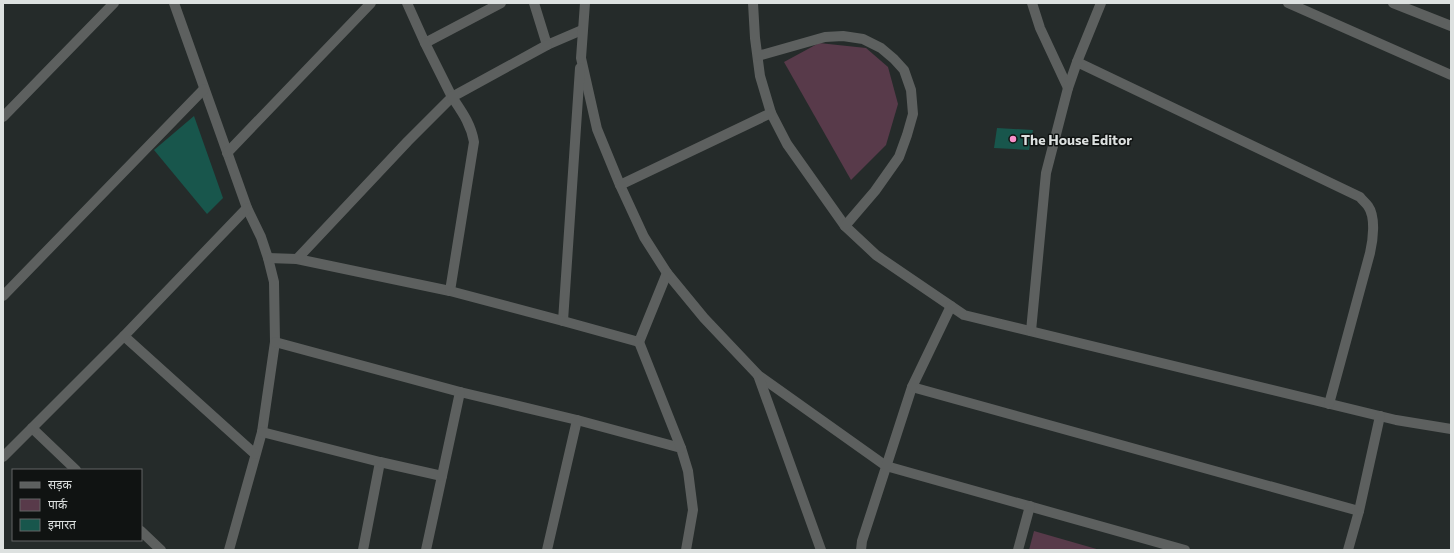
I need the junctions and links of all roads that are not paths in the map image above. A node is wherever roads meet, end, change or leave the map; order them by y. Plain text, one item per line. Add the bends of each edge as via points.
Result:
1 (114, 3) edge
2 (174, 3) edge
3 (371, 3) edge
4 (407, 3) edge
5 (501, 3) edge
6 (534, 3) edge
7 (584, 3) edge
8 (753, 3) edge
9 (1032, 3) edge
10 (1102, 3) edge
11 (1288, 3) edge
12 (1398, 4) edge
13 (1451, 26) edge
14 (582, 30) junction
15 (425, 43) junction
16 (547, 45) junction
17 (758, 56) junction
18 (581, 58) junction
19 (1077, 62) junction
20 (1451, 75) edge
21 (1068, 88) junction
22 (204, 89) junction
23 (452, 97) junction
24 (771, 113) junction
25 (4, 116) edge
26 (228, 152) junction
27 (620, 185) junction
28 (247, 208) junction
29 (845, 226) junction
30 (268, 258) junction
31 (297, 259) junction
32 (667, 273) junction
33 (450, 292) junction
34 (3, 296) edge
35 (951, 306) junction
36 (563, 321) junction
37 (1031, 331) junction
38 (124, 336) junction
39 (276, 342) junction
40 (639, 342) junction
41 (758, 375) junction
42 (912, 387) junction
43 (460, 392) junction
44 (1329, 404) junction
45 (1380, 416) junction
46 (577, 420) junction
47 (32, 428) junction
48 (1451, 429) edge
49 (262, 432) junction
50 (681, 448) junction
51 (256, 454) junction
52 (3, 457) edge
53 (380, 462) junction
54 (886, 466) junction
55 (75, 469) edge
56 (442, 476) junction
57 (1030, 506) junction
58 (1359, 511) junction
59 (142, 532) edge
60 (1173, 548) edge
61 (161, 550) edge
62 (229, 550) edge
63 (363, 550) edge
64 (426, 550) edge
65 (547, 550) edge
66 (686, 550) edge
67 (821, 550) edge
68 (861, 550) edge
69 (1018, 550) edge
70 (1185, 550) edge
71 (1348, 550) edge

1 - 25 street
2 - 22 street
3 - 26 street
4 - 15 street
5 - 15 street
6 - 16 street
7 - 14 street
8 - 17 street
9 - 21 street via 1040,28
10 - 19 street
11 - 20 street
12 - 13 street
14 - 16 street
14 - 18 street
15 - 23 street
16 - 23 street
17 - 24 street via 760,76
17 - 29 street via 825,37 843,36 863,39 881,48 904,70 911,90 913,114 899,157 875,191
18 - 27 street via 597,129
18 - 36 street
19 - 21 street
19 - 44 street via 1360,197 1369,207 1373,236 1370,253
21 - 37 street via 1046,173
22 - 26 street
22 - 34 street
23 - 31 street
23 - 33 street via 468,120 474,142
24 - 27 street
24 - 29 street via 787,144
26 - 28 street
27 - 32 street via 644,237
28 - 30 street
28 - 38 street
29 - 35 street via 876,254
30 - 31 street
30 - 39 street via 274,282
31 - 33 street
32 - 40 street
32 - 41 street via 704,318
33 - 36 street
35 - 37 street via 964,315
35 - 42 street
36 - 40 street
37 - 44 street
38 - 47 street
38 - 51 street
39 - 43 street
39 - 49 street
40 - 50 street
41 - 54 street
41 - 67 street
42 - 54 street
42 - 58 street
43 - 46 street
43 - 56 street
44 - 45 street
45 - 48 street
45 - 58 street
46 - 50 street
46 - 65 street
47 - 52 street
47 - 55 street
49 - 51 street
49 - 53 street
50 - 66 street via 688,471 693,510
51 - 62 street
53 - 56 street
53 - 63 street
54 - 57 street
54 - 68 street
56 - 64 street
57 - 60 street
57 - 69 street
58 - 71 street
59 - 61 street
60 - 70 street

